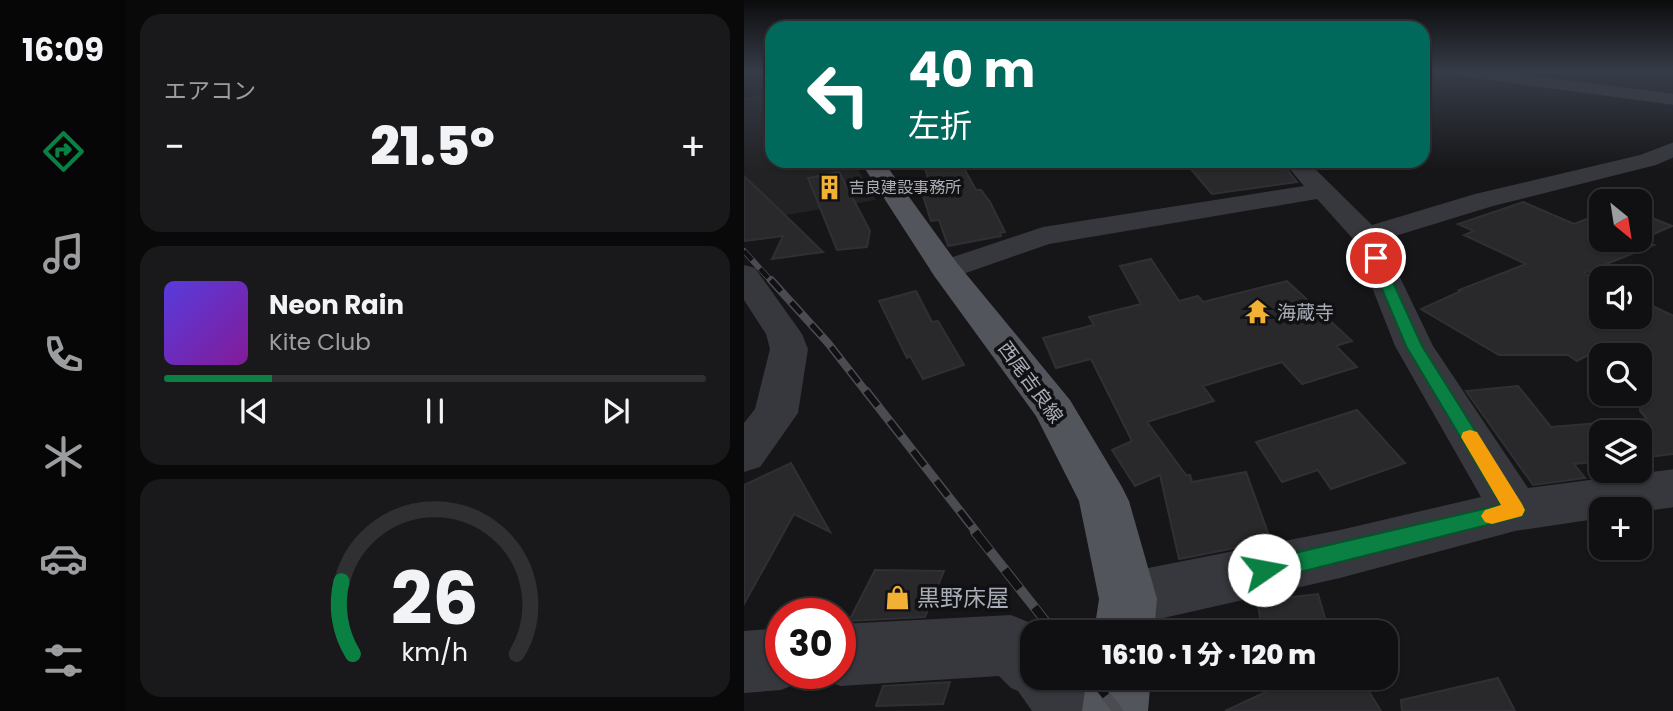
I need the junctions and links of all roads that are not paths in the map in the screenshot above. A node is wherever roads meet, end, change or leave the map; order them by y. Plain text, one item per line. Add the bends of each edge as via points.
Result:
1 (1673, 148) edge
2 (1648, 160) junction
3 (876, 168) edge
4 (1300, 168) edge
5 (1673, 169) edge
6 (1321, 191) junction
7 (1366, 236) junction
8 (946, 270) junction
9 (744, 275) edge
10 (744, 455) edge
11 (1673, 488) edge
12 (1515, 510) junction
13 (1126, 615) edge
14 (856, 654) edge
15 (1020, 654) edge
16 (765, 660) edge
17 (744, 662) edge
18 (1057, 690) edge
19 (1117, 690) edge
20 (1078, 711) edge
21 (1115, 711) edge

1 - 2 street
2 - 5 street
2 - 7 street via 1484,200
3 - 8 main road, 西尾吉良線
4 - 6 street
6 - 7 street
6 - 8 street via 1043,236
7 - 12 street via 1414,346
8 - 13 main road, 西尾吉良線 via 1055,410 1104,501
9 - 10 street via 790,349 776,413
11 - 12 street
12 - 13 street
14 - 15 street via 1011,645
16 - 17 street
18 - 20 street
19 - 21 main road

